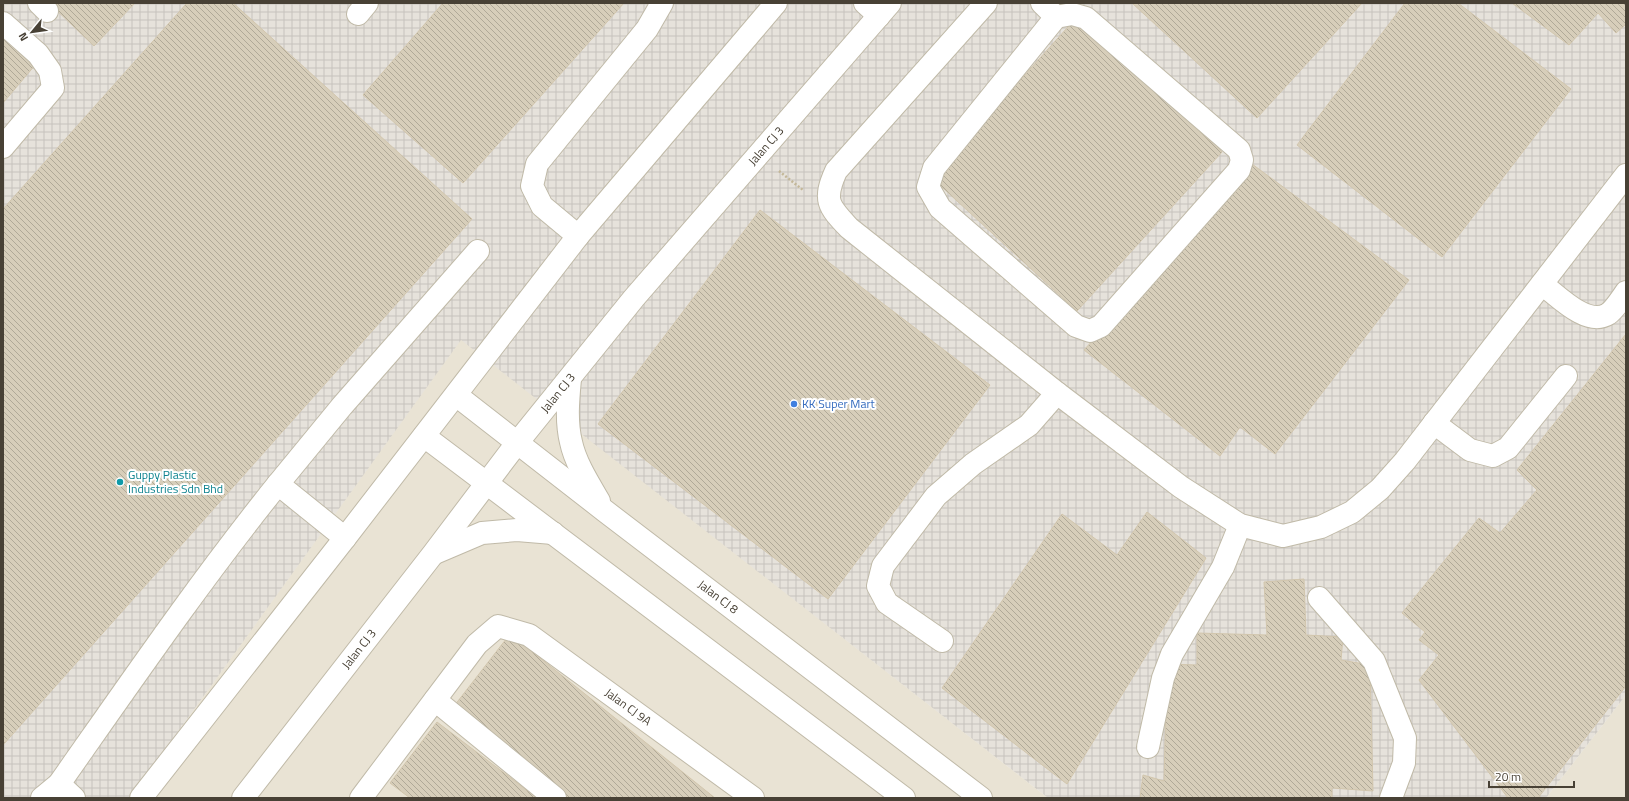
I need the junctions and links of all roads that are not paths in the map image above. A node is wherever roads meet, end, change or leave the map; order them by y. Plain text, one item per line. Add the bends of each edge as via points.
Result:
1 (662, 3) edge
2 (776, 3) edge
3 (986, 3) edge
4 (878, 7) edge
5 (1049, 10) edge
6 (3, 23) edge
7 (3, 147) edge
8 (1626, 175) edge
9 (578, 236) junction
10 (478, 251) dead end
11 (1542, 284) junction
12 (1626, 292) edge
13 (1566, 376) dead end
14 (570, 380) junction
15 (1057, 393) junction
16 (456, 395) junction
17 (1434, 423) junction
18 (424, 436) junction
19 (517, 443) junction
20 (487, 483) junction
21 (278, 484) junction
22 (605, 511) junction
23 (1240, 526) junction
24 (553, 533) junction
25 (345, 538) junction
26 (433, 554) junction
27 (1319, 598) dead end
28 (942, 641) dead end
29 (435, 700) junction
30 (1148, 747) dead end
31 (58, 793) edge
32 (750, 797) edge
33 (140, 798) edge
34 (242, 798) edge
35 (361, 798) edge
36 (555, 798) edge
37 (904, 798) edge
38 (981, 798) edge
39 (1391, 798) edge

1 - 9 street via 647,28 537,164 532,186 542,206
2 - 9 street
3 - 15 street via 836,171 829,187 829,202 849,228
4 - 14 street, Jalan CJ 3 via 758,155 634,298
5 - 5 street via 1086,18 1239,150 1242,160 1239,170 1101,326 1090,331 1076,326 940,208 928,187 934,168
6 - 7 street via 38,54 50,71 53,88
8 - 11 street
9 - 16 street
10 - 21 street via 342,406
11 - 12 street via 1577,311 1592,318 1608,314
11 - 17 street
13 - 17 street via 1508,448 1493,456 1470,450
14 - 19 street, Jalan CJ 3
14 - 22 street via 570,442 584,475
15 - 23 street via 1181,488
15 - 28 street via 1029,425 974,464 936,496 883,566 878,586 887,603
16 - 18 street
16 - 19 street, Jalan CJ 8
17 - 23 street via 1380,489 1352,512 1321,528 1283,536
18 - 20 street
18 - 25 street
19 - 20 street, Jalan CJ 3
19 - 22 street, Jalan CJ 8
20 - 24 street
20 - 26 street, Jalan CJ 3
21 - 25 street
21 - 31 street via 182,609
22 - 38 street, Jalan CJ 8
23 - 30 street via 1223,567 1172,654 1163,678
24 - 26 street via 517,530 482,533
24 - 37 street
25 - 33 street
26 - 34 street, Jalan CJ 3
27 - 39 street via 1374,661 1404,738 1404,763
29 - 32 street, Jalan CJ 9A via 476,644 498,626 529,635
29 - 35 street
29 - 36 street

